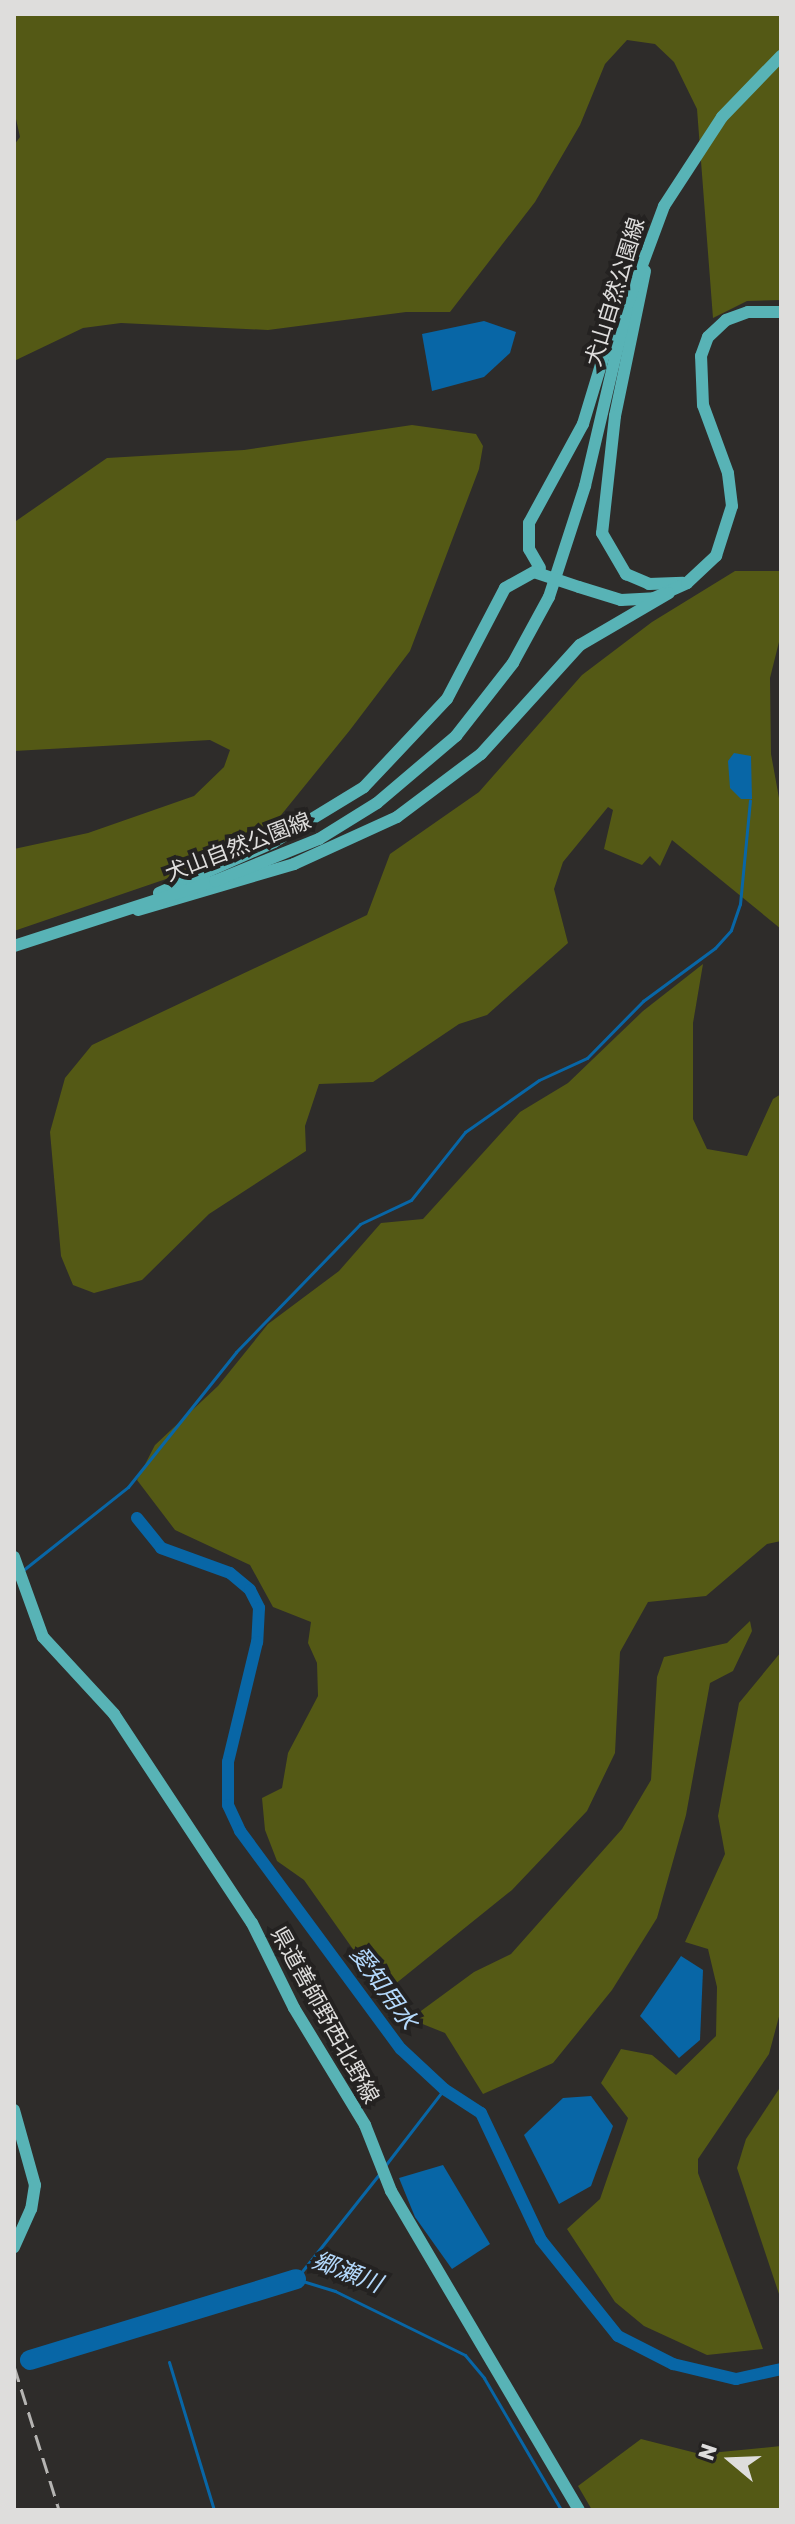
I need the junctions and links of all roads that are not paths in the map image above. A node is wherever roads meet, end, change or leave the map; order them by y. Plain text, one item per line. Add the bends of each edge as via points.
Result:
1 (781, 56) edge
2 (650, 236) junction
3 (778, 313) edge
4 (537, 570) junction
5 (687, 583) junction
6 (669, 593) junction
7 (139, 904) junction
8 (110, 914) junction
9 (14, 946) edge
10 (16, 1562) edge
11 (14, 2110) edge
12 (14, 2247) edge
13 (579, 2510) edge

1 - 2 main road, 犬山自然公園線 via 703,142
2 - 4 main road via 617,308 583,424 529,523 529,549
2 - 5 main road via 615,416 602,533 626,574 649,584
2 - 7 main road, 犬山自然公園線 via 628,303 570,539 530,634 487,699 419,771 319,839
3 - 5 main road via 726,320 708,337 701,356 703,405 728,473 732,506 716,556
4 - 6 main road, bridge via 621,600
4 - 7 main road via 505,588 447,699 364,787 325,815
5 - 6 main road
6 - 8 main road via 580,645 481,754 397,817 294,864 159,908
7 - 8 main road, 犬山自然公園線
8 - 9 main road, 犬山自然公園線
10 - 13 main road, 県道善師野西北野線 via 43,1637 114,1714 252,1923 380,2155 391,2191
11 - 12 main road via 35,2185

